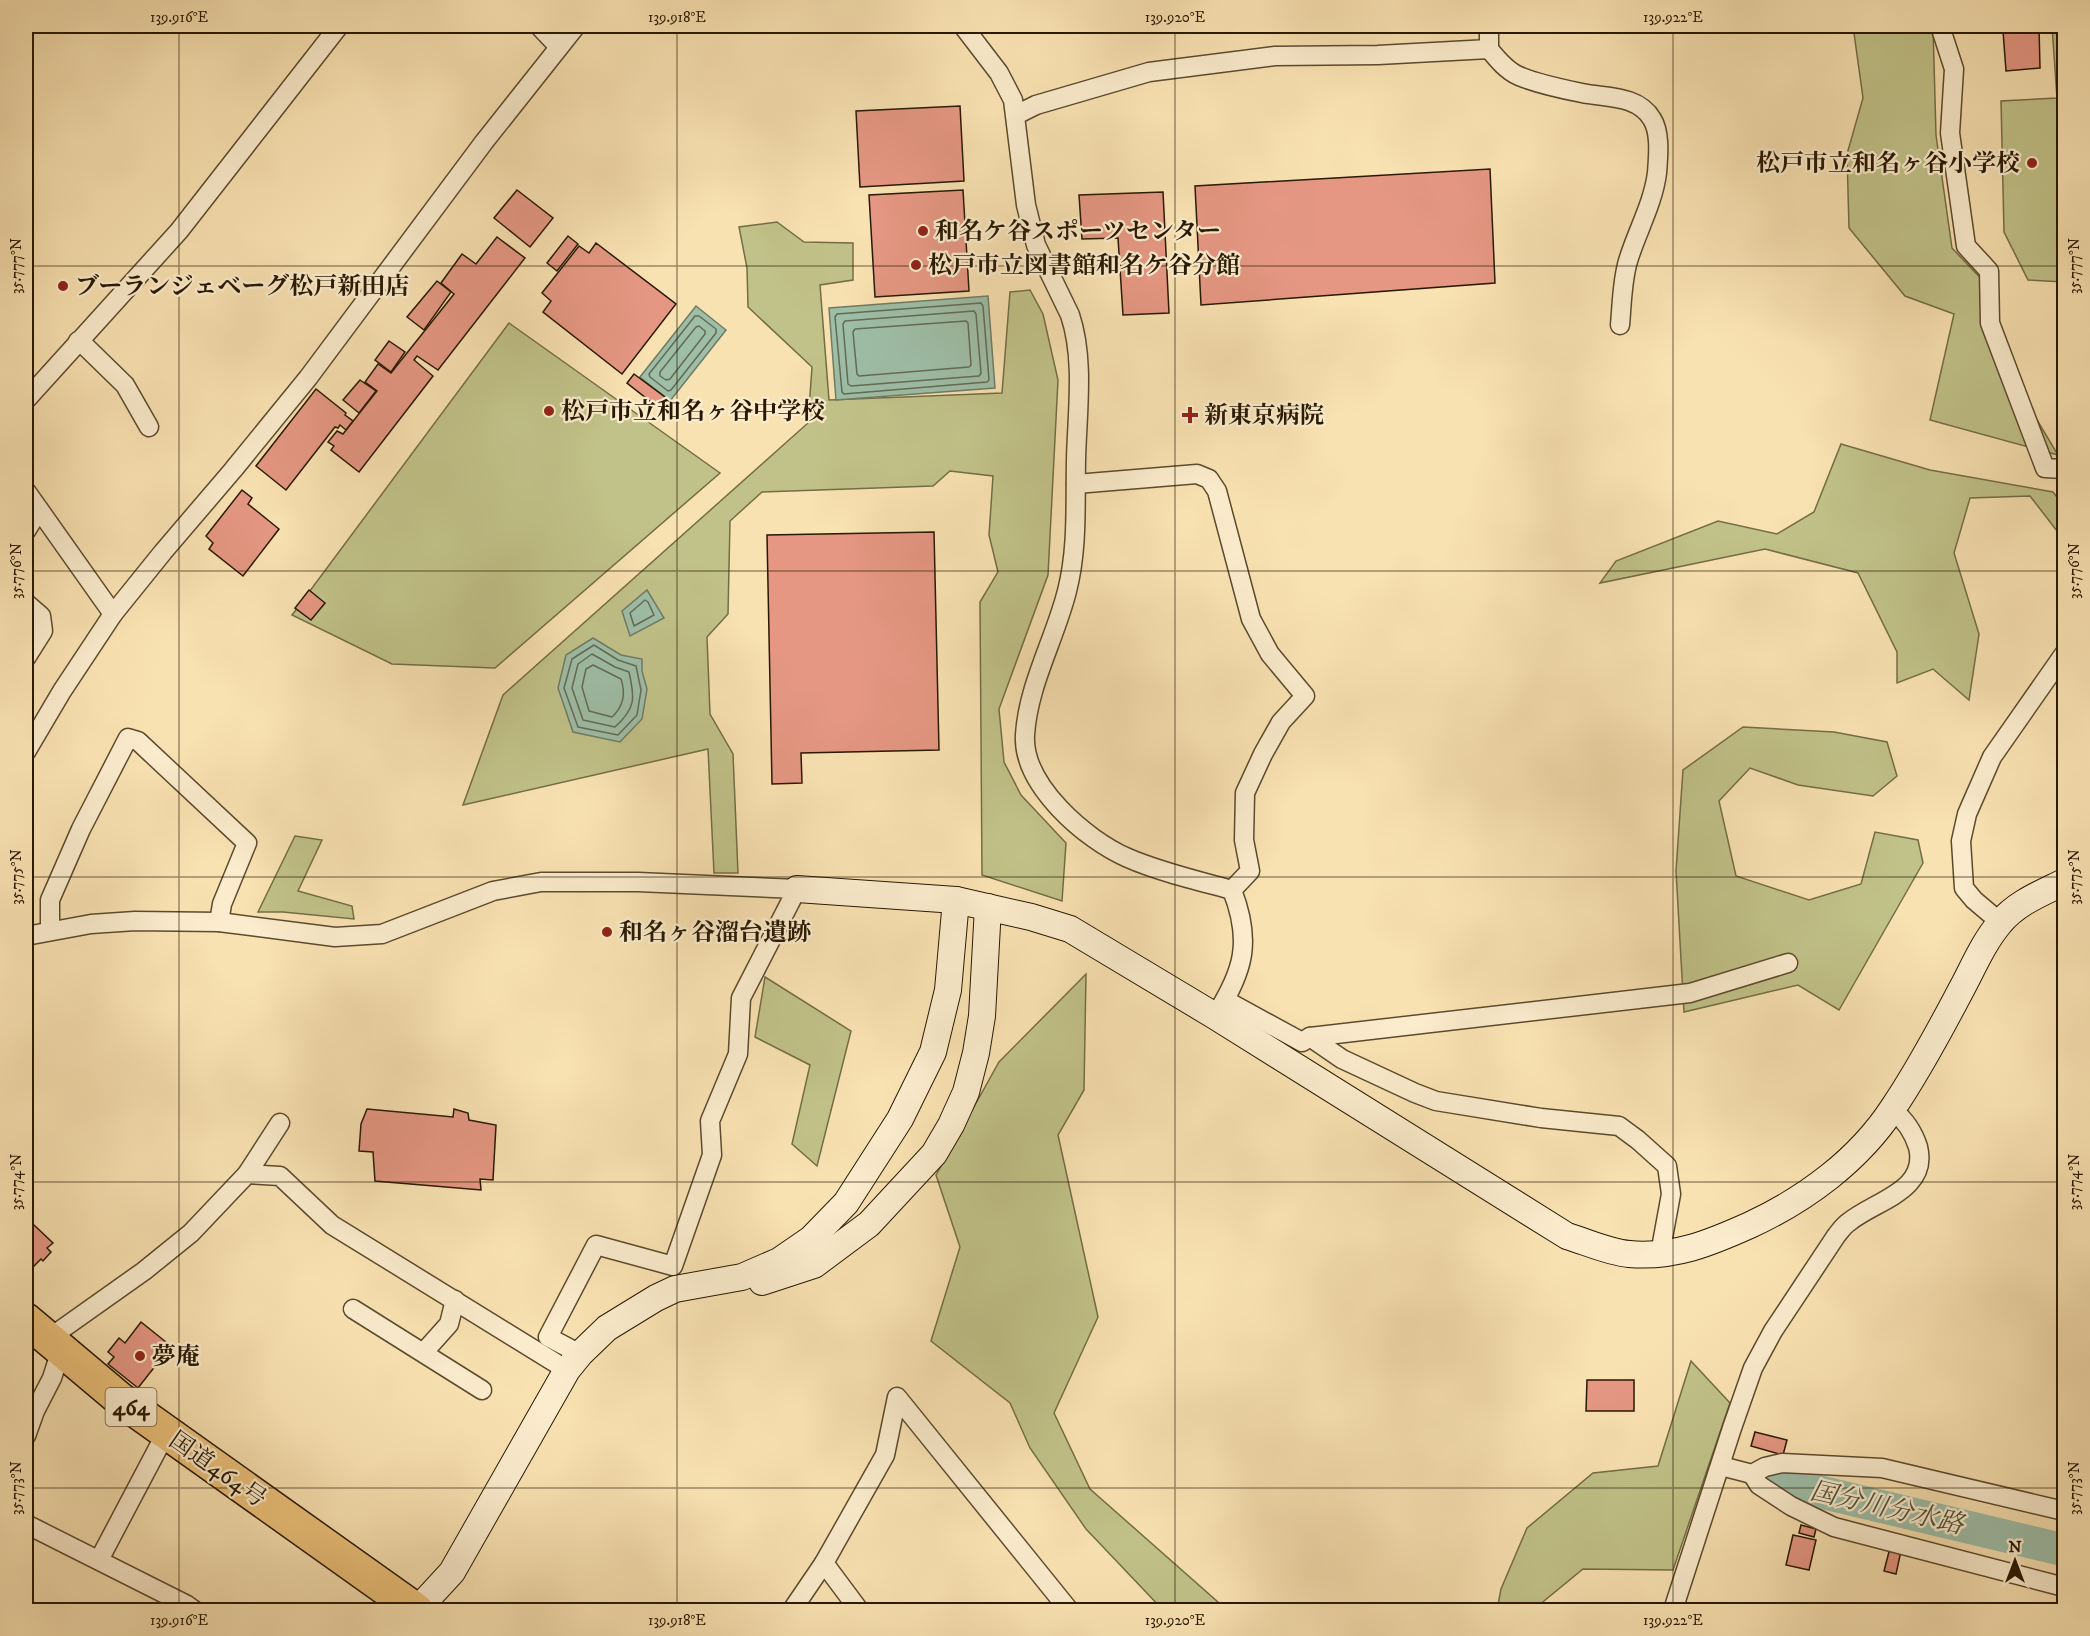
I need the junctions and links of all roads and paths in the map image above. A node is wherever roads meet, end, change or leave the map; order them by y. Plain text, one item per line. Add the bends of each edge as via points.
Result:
1 (339, 26) edge
2 (539, 26) edge
3 (576, 26) edge
4 (963, 26) edge
5 (1489, 26) edge
6 (1940, 26) edge
7 (559, 47) junction
8 (1489, 49) junction
9 (1016, 115) junction
10 (1620, 325) dead end
11 (78, 341) junction
12 (26, 400) edge
13 (150, 427) dead end
14 (2064, 470) edge
15 (1076, 484) junction
16 (26, 491) edge
17 (39, 510) junction
18 (26, 531) edge
19 (26, 603) edge
20 (113, 614) junction
21 (2064, 654) edge
22 (26, 658) edge
23 (26, 752) edge
24 (2064, 882) edge
25 (797, 889) junction
26 (1232, 890) junction
27 (956, 900) junction
28 (988, 907) junction
29 (219, 922) junction
30 (2000, 922) junction
31 (50, 931) junction
32 (26, 936) edge
33 (1788, 963) dead end
34 (1220, 1008) junction
35 (1310, 1037) junction
36 (1893, 1110) junction
37 (280, 1123) dead end
38 (247, 1174) junction
39 (1669, 1254) junction
40 (454, 1300) junction
41 (353, 1310) dead end
42 (636, 1310) junction
43 (45, 1337) edge
44 (424, 1352) junction
45 (573, 1362) junction
46 (482, 1390) dead end
47 (166, 1433) junction
48 (26, 1436) edge
49 (1721, 1466) junction
50 (1752, 1474) junction
51 (2064, 1511) edge
52 (26, 1524) edge
53 (99, 1560) junction
54 (824, 1563) junction
55 (2064, 1587) edge
56 (194, 1611) edge
57 (417, 1611) edge
58 (792, 1611) edge
59 (859, 1611) edge
60 (1069, 1611) edge
61 (1673, 1611) edge

1 - 11 street via 179,231
2 - 7 street
3 - 7 street
4 - 9 street via 999,73
5 - 8 street
6 - 14 street via 1954,69 1950,133 1966,246 1989,271 1990,323 2045,468
7 - 20 street via 308,378
8 - 9 street via 1378,56 1275,56 1149,72 1036,105
8 - 10 street via 1518,76 1620,99 1642,107 1653,121 1658,142 1656,175 1628,261
9 - 15 street via 1026,205 1036,245 1074,327 1078,378
11 - 12 street
11 - 13 street via 125,385
15 - 26 street via 1074,558 1027,716 1027,756 1048,794 1086,834 1127,858
15 - 26 street via 1197,474 1209,479 1217,491 1251,619 1270,654 1305,696 1281,722 1245,793 1244,840 1250,871
16 - 17 street
17 - 18 street
17 - 20 street
19 - 22 street via 41,616 43,632
20 - 23 street
21 - 30 street via 1992,757 1967,814 1961,841 1964,888
24 - 30 street via 2014,909
25 - 27 street
25 - 29 street via 541,882 493,891 382,934 336,937
25 - 45 street via 741,998 738,1054 710,1121 712,1155 673,1266 596,1245 548,1337
26 - 34 street via 1242,914 1242,960
27 - 28 street
27 - 42 street via 948,990 933,1052 900,1119 846,1203 811,1239 779,1261 742,1277 675,1289
28 - 34 street via 1070,929
28 - 42 street via 976,1053 966,1092 934,1154 869,1224 814,1265
29 - 31 street via 135,921
29 - 31 street via 222,904 247,843 138,741 128,738 50,900
30 - 36 street
31 - 32 street
33 - 35 street via 1690,993
34 - 35 street via 1302,1041
34 - 39 street via 1567,1236 1627,1254
35 - 39 street via 1342,1059 1436,1101 1619,1126 1667,1167 1671,1194 1662,1243
36 - 39 street via 1846,1163 1813,1189 1774,1214 1710,1243
36 - 49 street via 1906,1121 1914,1137 1918,1150 1916,1173 1910,1184 1848,1222 1836,1236 1753,1368
37 - 38 street
38 - 40 street via 280,1176 332,1225
38 - 43 street via 191,1233 144,1271
40 - 44 street via 448,1324
40 - 45 street
41 - 44 street
42 - 45 street via 607,1328
43 - 47 highway, 国道464号 / 464
43 - 48 street via 52,1378
44 - 46 street
45 - 57 street via 452,1572
47 - 53 street
47 - 57 highway, 国道464号 / 464
49 - 50 street
49 - 61 street
50 - 51 street via 1782,1463 1882,1468
50 - 55 street via 1759,1485 1791,1506 1833,1527
52 - 53 street
53 - 56 street
54 - 58 street
54 - 59 street
54 - 60 street via 885,1455 897,1396

